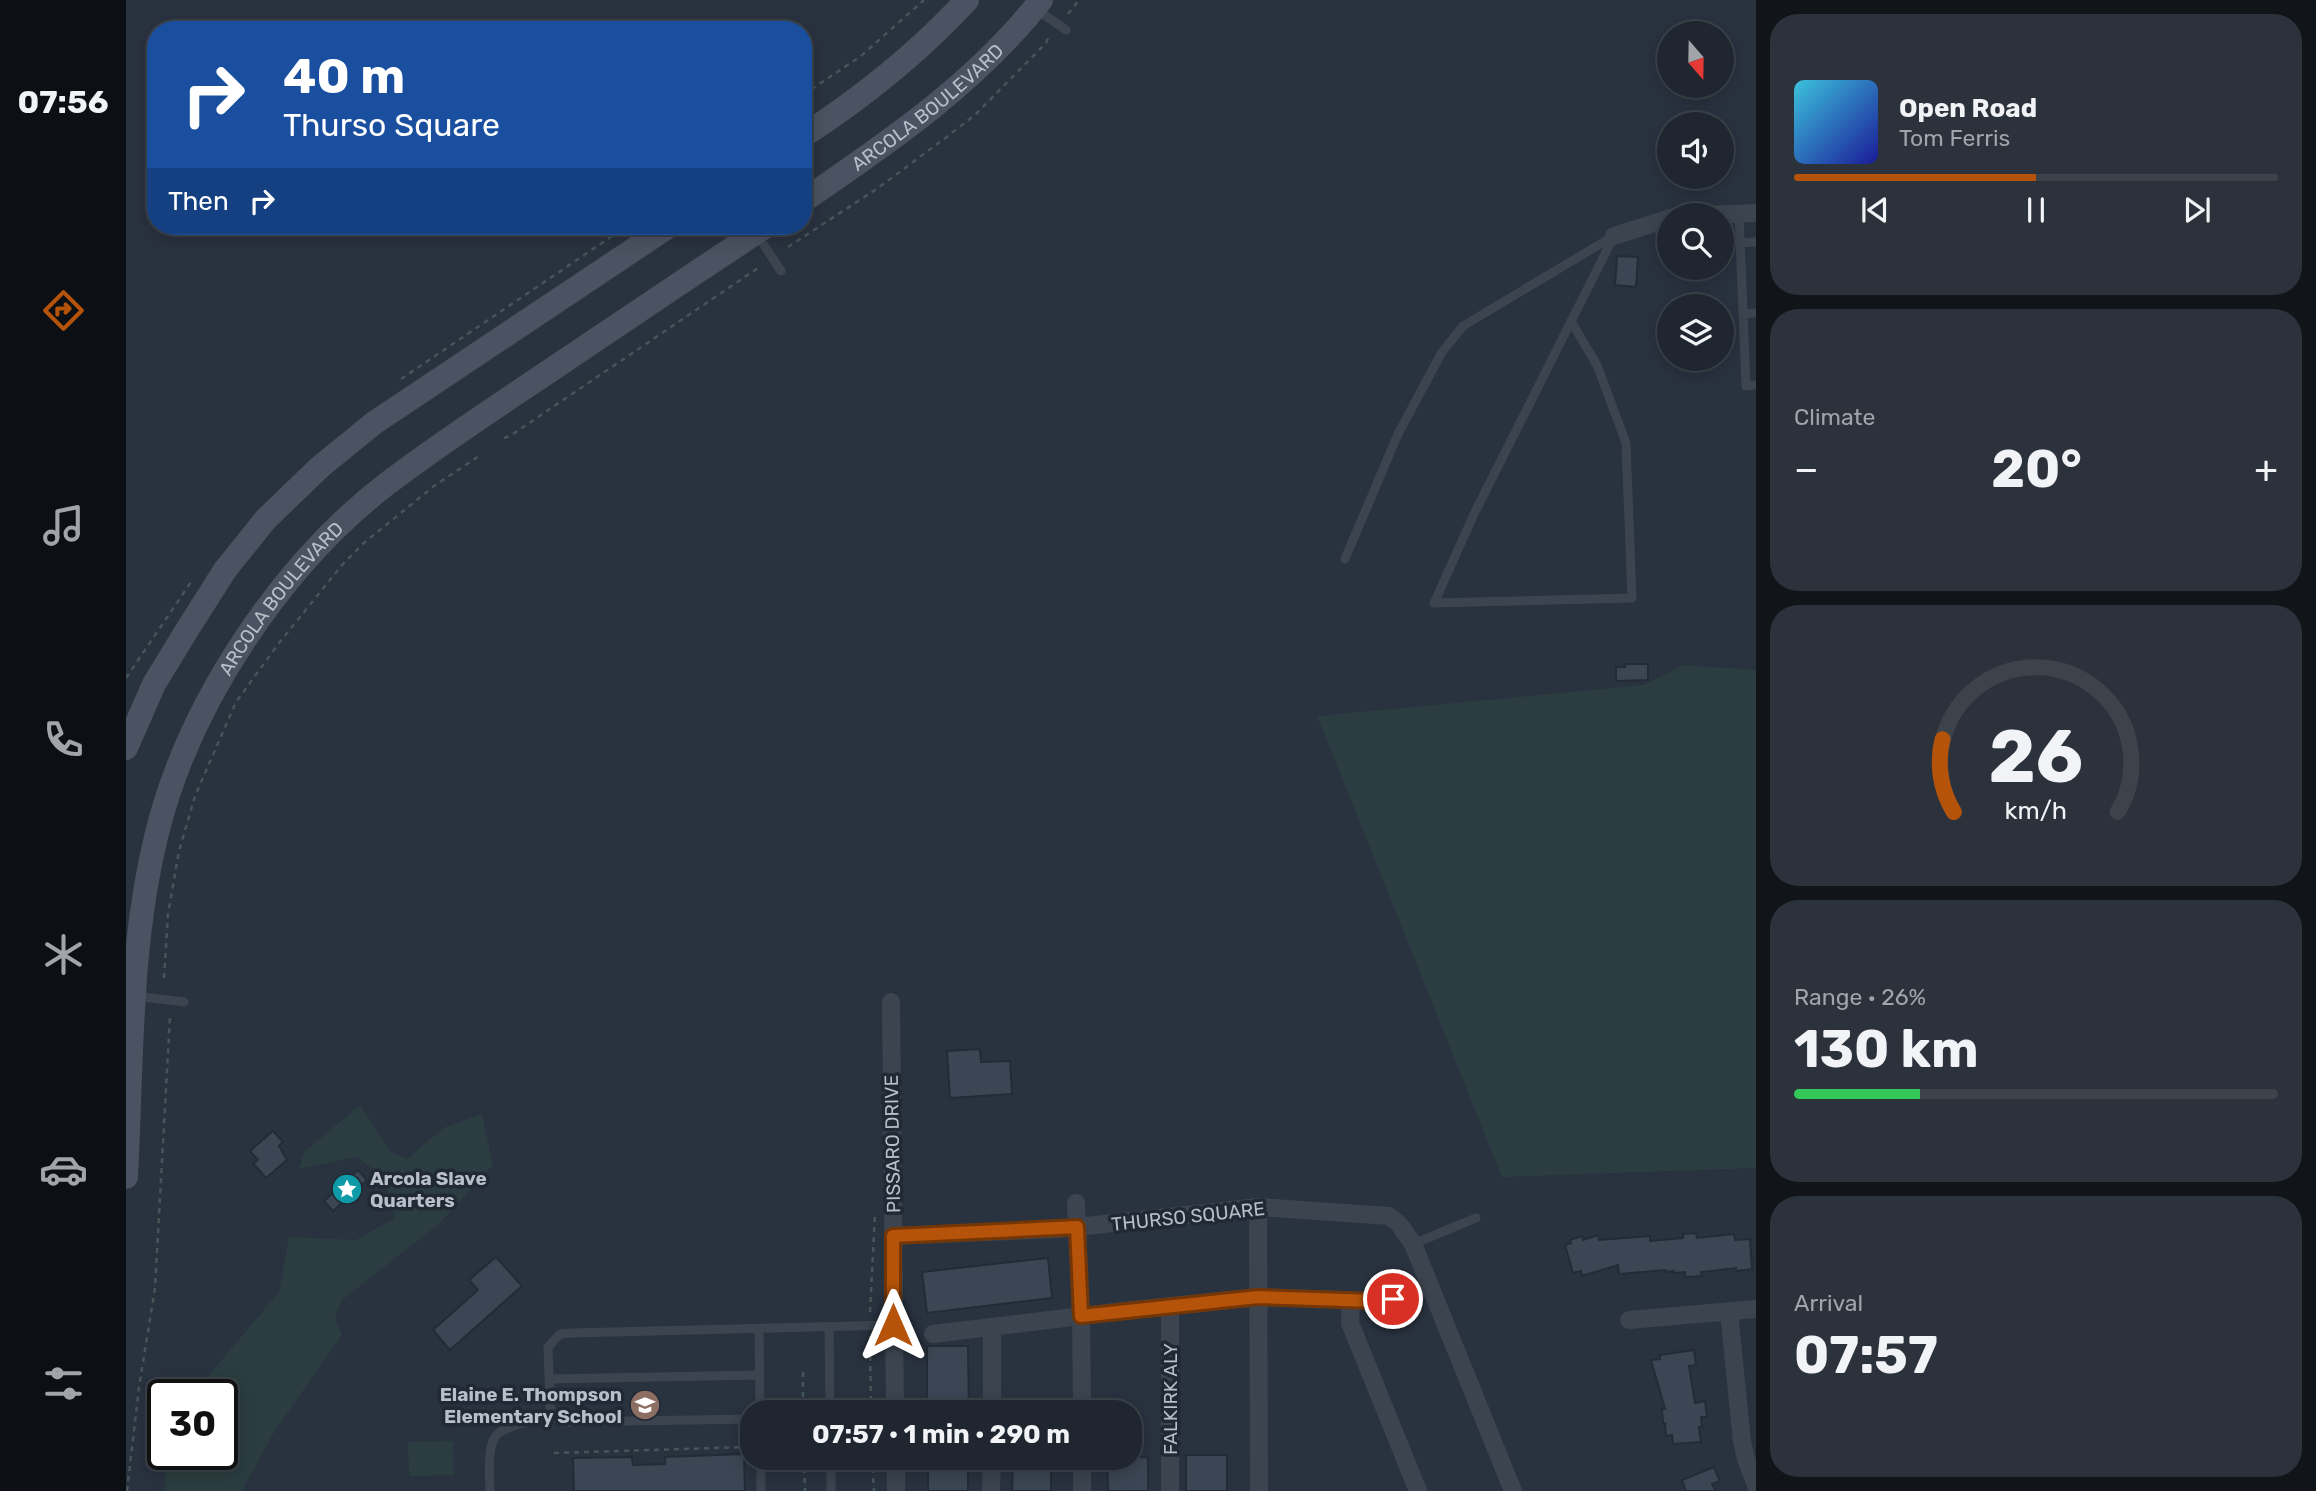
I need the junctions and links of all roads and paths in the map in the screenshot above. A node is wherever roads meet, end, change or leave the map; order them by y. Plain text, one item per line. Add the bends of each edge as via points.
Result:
1 (924, 0) edge
2 (967, 0) edge
3 (1079, 0) edge
4 (1038, 4) edge
5 (1068, 14) dead end
6 (1066, 30) dead end
7 (1049, 36) dead end
8 (812, 89) edge
9 (812, 130) edge
10 (812, 195) edge
11 (1748, 213) edge
12 (1657, 223) edge
13 (812, 231) edge
14 (656, 235) edge
15 (748, 235) edge
16 (762, 235) edge
17 (806, 235) edge
18 (1614, 236) junction
19 (1756, 242) edge
20 (1741, 243) junction
21 (788, 247) dead end
22 (758, 268) dead end
23 (782, 271) dead end
24 (1756, 313) edge
25 (1743, 314) junction
26 (1572, 323) junction
27 (1756, 386) edge
28 (504, 438) dead end
29 (479, 456) dead end
30 (1345, 559) dead end
31 (126, 748) edge
32 (164, 978) dead end
33 (130, 996) edge
34 (184, 1002) dead end
35 (891, 1002) dead end
36 (170, 1016) dead end
37 (126, 1177) edge
38 (1076, 1203) dead end
39 (1258, 1207) junction
40 (875, 1214) dead end
41 (1476, 1218) dead end
42 (1077, 1227) junction
43 (893, 1236) junction
44 (1413, 1244) junction
45 (1430, 1286) junction
46 (1258, 1297) junction
47 (1351, 1300) junction
48 (1170, 1306) junction
49 (1756, 1309) edge
50 (1729, 1312) junction
51 (1081, 1316) junction
52 (1629, 1320) dead end
53 (893, 1325) junction
54 (870, 1326) junction
55 (992, 1327) junction
56 (829, 1328) junction
57 (759, 1329) junction
58 (933, 1334) dead end
59 (803, 1372) dead end
60 (759, 1375) junction
61 (550, 1379) junction
62 (760, 1400) edge
63 (803, 1400) edge
64 (830, 1400) edge
65 (871, 1400) edge
66 (895, 1400) edge
67 (992, 1400) edge
68 (1082, 1400) edge
69 (552, 1413) junction
70 (740, 1419) edge
71 (740, 1447) edge
72 (554, 1453) dead end
73 (761, 1470) edge
74 (804, 1470) edge
75 (831, 1470) edge
76 (873, 1470) edge
77 (896, 1470) edge
78 (992, 1470) edge
79 (1082, 1470) edge
80 (1756, 1485) edge
81 (1416, 1490) edge
82 (127, 1491) edge
83 (490, 1491) edge
84 (761, 1491) edge
85 (805, 1491) edge
86 (831, 1491) edge
87 (874, 1491) edge
88 (896, 1491) edge
89 (991, 1491) edge
90 (1082, 1491) edge
91 (1170, 1491) edge
92 (1259, 1491) edge
93 (1513, 1491) edge

1 - 8 path via 861,56
2 - 9 main road via 891,73
3 - 5 path
4 - 6 lane
4 - 10 main road, ARCOLA BOULEVARD via 929,111
7 - 13 path via 967,121
11 - 20 lane
12 - 18 street
14 - 31 main road via 374,423 320,467 267,519 225,570 155,684
15 - 33 main road, ARCOLA BOULEVARD via 387,484 333,533 288,583 219,678 175,773 148,873
16 - 23 lane
17 - 21 path
18 - 26 lane
18 - 30 lane via 1463,326 1442,352 1398,434
19 - 20 lane
20 - 25 lane
22 - 28 path
24 - 25 lane
25 - 27 lane via 1746,386
26 - 26 lane via 1475,512 1434,603 1632,598 1626,443 1597,365
29 - 32 path via 434,486 342,565 236,702 195,796 179,851 168,914
33 - 34 lane
33 - 37 main road, ARCOLA BOULEVARD
35 - 43 street, PISSARO DRIVE
36 - 82 path via 155,1288
38 - 42 street
39 - 42 street, THURSO SQUARE
39 - 44 street, THURSO SQUARE via 1389,1216
39 - 46 street
40 - 54 path
41 - 44 lane
42 - 43 street, THURSO SQUARE
42 - 51 street
43 - 53 street, PISSARO DRIVE
44 - 45 street, THURSO SQUARE
45 - 47 street via 1393,1299
45 - 93 street, THURSO SQUARE
46 - 47 street
46 - 48 street
46 - 92 street
47 - 81 street via 1350,1323
48 - 51 street
48 - 91 street, FALKIRK ALY
49 - 50 street
50 - 52 street
50 - 80 street via 1742,1441
51 - 55 street
51 - 68 street
53 - 54 lane
53 - 66 street, PISSARO DRIVE
54 - 56 lane
54 - 65 path
55 - 58 street
55 - 67 street
56 - 57 lane
56 - 64 lane
57 - 60 lane
57 - 61 lane via 560,1334 548,1347
59 - 63 path
60 - 61 lane
60 - 62 lane
61 - 69 lane
69 - 70 lane via 563,1422 577,1423
69 - 83 lane via 505,1427 497,1434 489,1454
71 - 72 path
73 - 84 lane
74 - 85 path
75 - 86 lane
76 - 87 path
77 - 88 street
78 - 89 street
79 - 90 street

